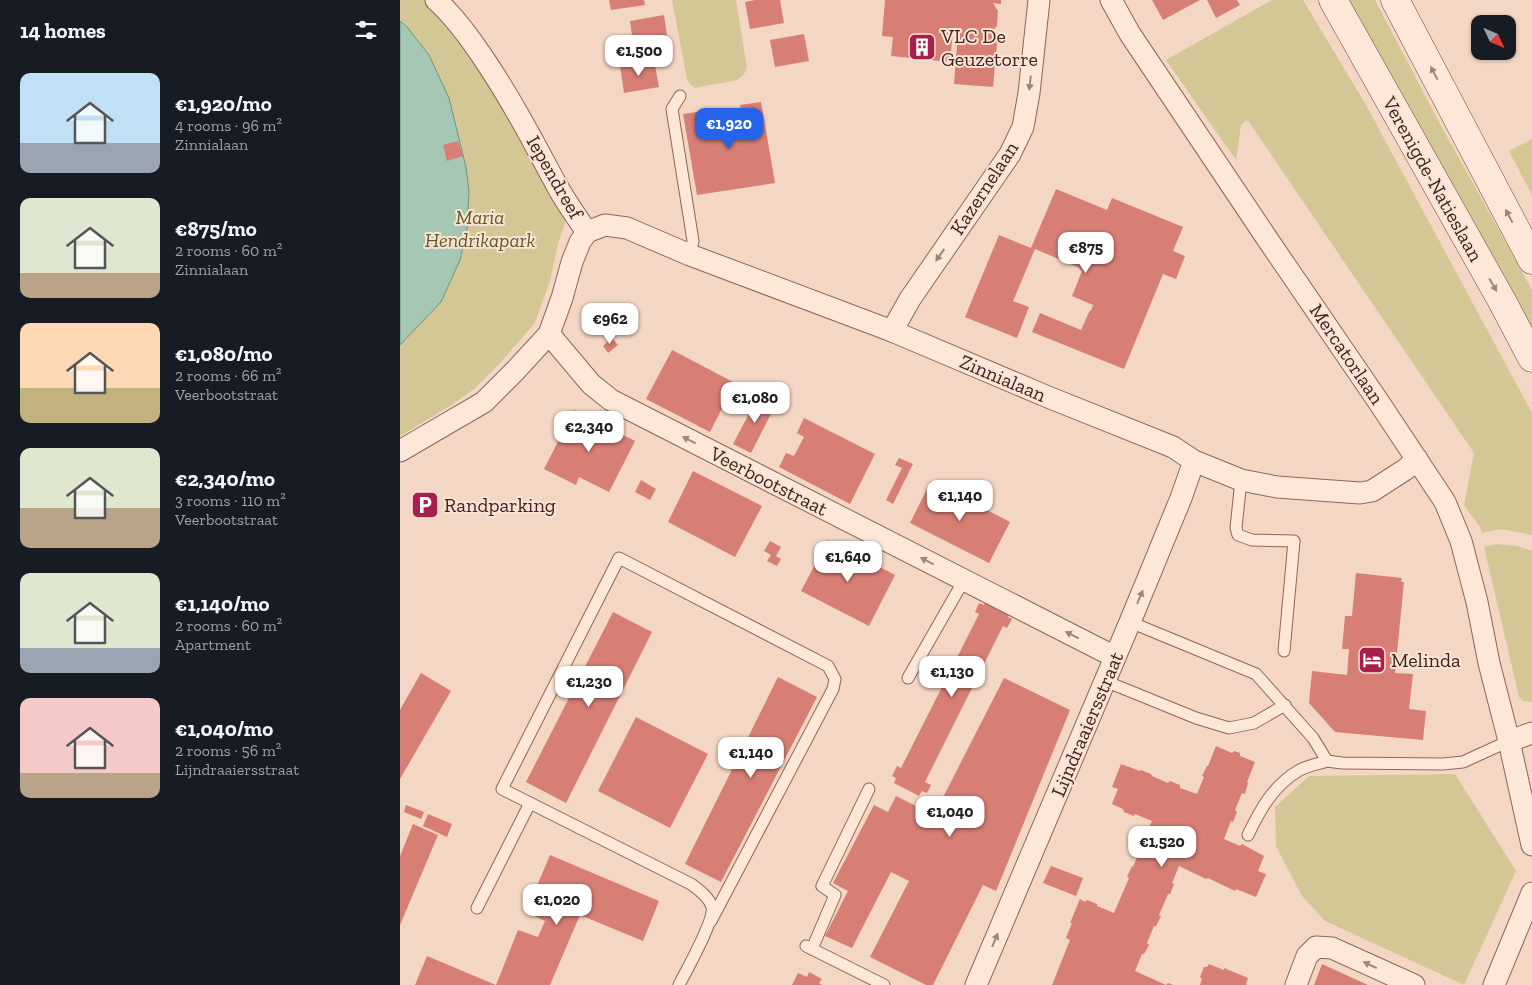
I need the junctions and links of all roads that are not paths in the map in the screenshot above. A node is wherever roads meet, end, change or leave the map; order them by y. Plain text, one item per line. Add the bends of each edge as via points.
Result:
1 (436, 0) edge
2 (1038, 0) edge
3 (1111, 0) edge
4 (1333, 0) edge
5 (1395, 0) edge
6 (680, 96) dead end
7 (587, 232) junction
8 (690, 255) junction
9 (1532, 260) edge
10 (892, 331) junction
11 (549, 334) junction
12 (1532, 358) edge
13 (400, 451) edge
14 (1417, 459) junction
15 (1194, 461) junction
16 (1240, 480) junction
17 (964, 580) junction
18 (1130, 622) junction
19 (1284, 651) dead end
20 (1115, 657) junction
21 (908, 678) dead end
22 (1105, 681) junction
23 (1285, 705) junction
24 (1532, 733) edge
25 (1510, 741) junction
26 (1327, 760) junction
27 (1524, 779) edge
28 (869, 788) dead end
29 (530, 803) junction
30 (1248, 835) dead end
31 (1531, 838) edge
32 (1532, 893) edge
33 (477, 908) dead end
34 (711, 921) junction
35 (679, 985) edge
36 (884, 985) edge
37 (976, 985) edge
38 (1296, 985) edge
39 (1414, 985) edge
40 (1494, 985) edge

1 - 7 street, Iependreef via 470,39 503,88 557,186
2 -> 10 street, Kazernelaan via 1029,93 1022,127 1010,154 910,299
3 - 14 street, Mercatorlaan via 1130,34
4 -> 12 main road, Verenigde-Natieslaan
9 -> 5 main road
6 - 8 lane via 672,109 693,241
7 - 8 street, Zinnialaan via 605,225 628,228
7 - 11 street, Iependreef via 572,262
8 - 10 street, Zinnialaan
10 - 15 street, Zinnialaan via 1173,447
11 - 13 street, Iependreef via 484,402
17 -> 11 street, Veerbootstraat via 611,400 591,384
14 - 16 street, Zinnialaan via 1372,491 1360,493
14 - 25 street, Mercatorlaan via 1445,502 1462,541
15 - 16 street, Zinnialaan
18 -> 15 street, Lijndraaiersstraat
16 - 19 lane via 1238,535 1252,540 1294,541
20 -> 17 street, Veerbootstraat
17 - 21 lane
18 - 20 street, Lijndraaiersstraat
18 - 23 lane via 1256,674
20 - 22 street, Lijndraaiersstraat
22 - 23 lane via 1229,728 1254,723
37 -> 22 street, Lijndraaiersstraat
23 - 26 lane
24 - 25 street
25 - 26 lane via 1463,762 1342,763
25 - 27 street, Mercatorlaan
26 - 30 lane via 1299,770 1282,783 1267,798
27 - 31 street, Mercatorlaan
28 - 36 lane via 822,886 835,895 809,947
29 - 33 lane
29 - 34 lane via 691,884 712,907
29 - 34 lane via 502,789 619,558 828,666 836,679 833,689
32 - 40 street
34 - 35 lane
39 -> 38 street via 1332,948 1316,947 1307,956

